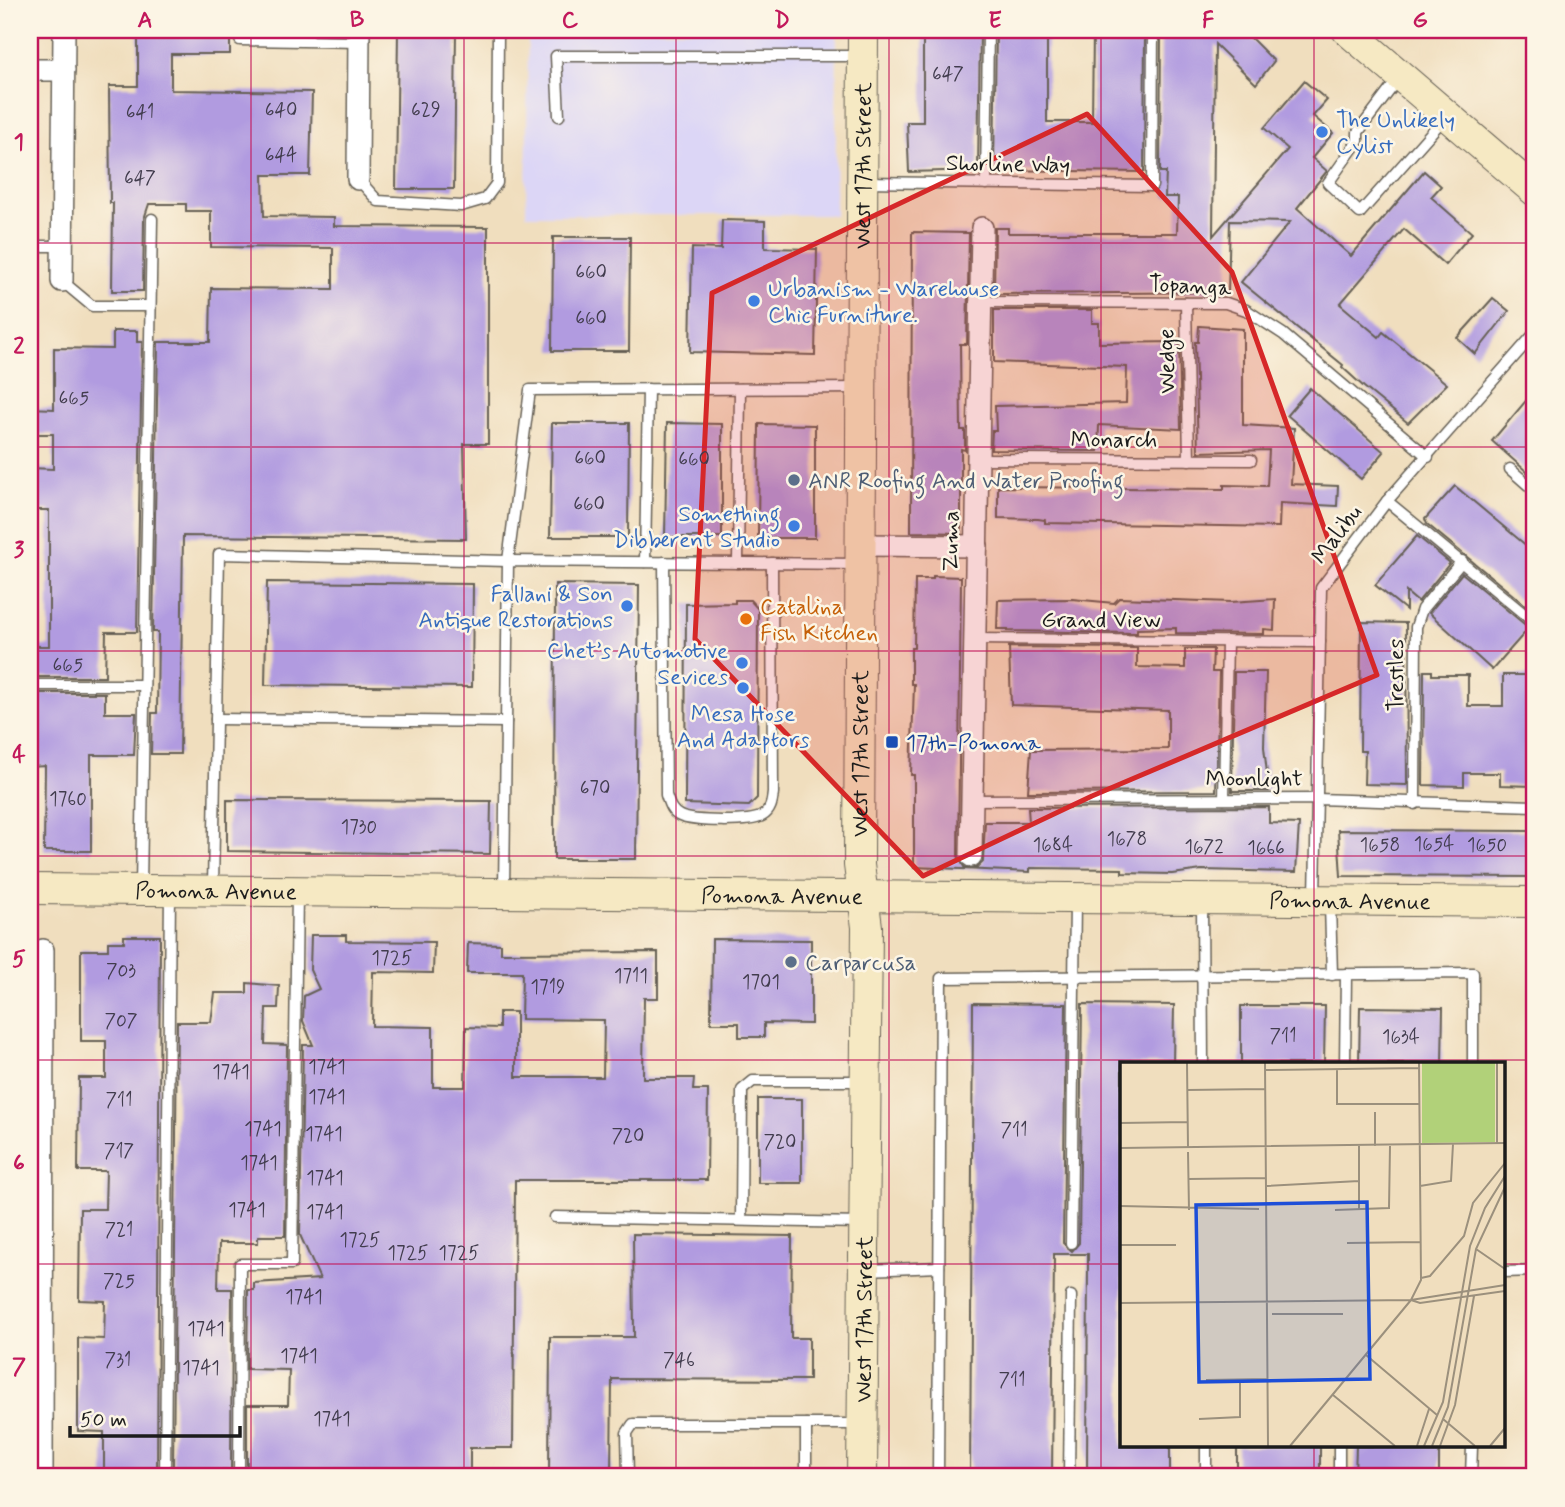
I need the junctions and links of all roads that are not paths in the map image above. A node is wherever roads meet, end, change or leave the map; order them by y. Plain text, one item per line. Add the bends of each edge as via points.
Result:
1 (64, 30) edge
2 (498, 30) edge
3 (988, 30) edge
4 (1153, 30) edge
5 (1350, 31) edge
6 (359, 36) edge
7 (240, 40) dead end
8 (862, 43) edge
9 (30, 70) edge
10 (64, 70) junction
11 (1401, 76) junction
12 (1447, 115) junction
13 (559, 116) dead end
14 (358, 179) joint
15 (863, 182) junction
16 (986, 184) junction
17 (1535, 191) edge
18 (152, 219) dead end
19 (982, 228) dead end
20 (30, 246) edge
21 (62, 246) junction
22 (62, 281) joint
23 (981, 302) junction
24 (1186, 303) junction
25 (149, 306) junction
26 (1535, 333) edge
27 (863, 388) junction
28 (648, 389) junction
29 (740, 389) junction
30 (1428, 457) junction
31 (978, 458) junction
32 (1189, 460) junction
33 (1251, 460) dead end
34 (1510, 469) dead end
35 (1535, 491) edge
36 (1387, 501) junction
37 (976, 546) junction
38 (862, 554) junction
39 (508, 561) junction
40 (1462, 561) junction
41 (645, 562) junction
42 (664, 562) junction
43 (738, 562) junction
44 (772, 563) junction
45 (1535, 623) edge
46 (975, 639) junction
47 (1227, 641) junction
48 (1320, 642) junction
49 (31, 685) edge
50 (144, 685) junction
51 (216, 719) junction
52 (506, 722) junction
53 (1224, 799) junction
54 (1317, 799) junction
55 (972, 800) junction
56 (1415, 804) junction
57 (1535, 806) edge
58 (971, 856) dead end
59 (30, 889) edge
60 (155, 890) junction
61 (213, 890) junction
62 (297, 891) junction
63 (504, 893) junction
64 (863, 896) junction
65 (1075, 898) junction
66 (1202, 899) junction
67 (1323, 900) junction
68 (1535, 902) edge
69 (43, 950) dead end
70 (1332, 975) junction
71 (1346, 975) junction
72 (1203, 976) junction
73 (1073, 977) junction
74 (1203, 1062) edge
75 (1345, 1062) edge
76 (1473, 1062) edge
77 (866, 1082) junction
78 (555, 1217) dead end
79 (740, 1220) junction
80 (864, 1223) junction
81 (1071, 1243) dead end
82 (939, 1267) junction
83 (864, 1270) junction
84 (1535, 1271) edge
85 (1506, 1272) edge
86 (1070, 1296) dead end
87 (806, 1424) junction
88 (863, 1424) junction
89 (1206, 1448) edge
90 (1339, 1448) edge
91 (1472, 1448) edge
92 (42, 1477) edge
93 (164, 1477) edge
94 (239, 1477) edge
95 (628, 1477) edge
96 (806, 1477) edge
97 (862, 1477) edge
98 (939, 1477) edge
99 (1069, 1477) edge
100 (1206, 1477) edge
101 (1339, 1477) edge
102 (1471, 1477) edge

1 - 10 street
2 - 14 lane via 497,183 485,199 461,206 378,201
3 - 16 lane
4 - 16 lane, Shorline Way via 1152,186
5 - 11 street
6 - 7 lane
6 - 14 street
8 - 13 lane via 556,56
8 - 15 street, West 17th Street
9 - 10 street
10 - 21 street
11 - 12 street
11 - 12 lane via 1358,132 1358,141 1328,183 1360,213
12 - 17 street
15 - 16 lane, Shorline Way
15 - 27 street, West 17th Street
18 - 25 lane
19 - 23 street, Zuma
20 - 21 lane
21 - 22 street
22 - 25 lane via 92,306
23 - 24 lane, Topanga
23 - 31 street, Zuma
24 - 30 lane, Topanga via 1226,303 1246,310 1283,334
24 - 32 lane, Wedge
25 - 50 lane
26 - 30 lane, Malibu
27 - 29 lane
27 - 38 street, West 17th Street
28 - 29 lane
28 - 39 lane via 530,390
28 - 41 lane
29 - 43 lane
30 - 36 lane, Malibu
31 - 32 lane, Monarch
31 - 37 street, Zuma
32 - 33 lane, Monarch
34 - 35 lane
36 - 40 lane
36 - 48 lane, Malibu via 1321,589
37 - 38 street
37 - 46 street, Zuma
38 - 44 lane
38 - 64 street, West 17th Street via 859,865
39 - 41 lane
39 - 51 lane via 219,554
39 - 52 lane
40 - 45 lane
40 - 56 lane, Trestles via 1422,609 1416,627
41 - 42 lane
42 - 43 lane
42 - 44 lane via 666,795 670,809 681,817 740,820 763,815 771,807 773,793
43 - 44 lane
46 - 47 lane, Grand View
46 - 55 street, Zuma
47 - 48 lane, Grand View
47 - 53 lane
48 - 54 lane, Malibu
49 - 50 lane
50 - 60 lane
51 - 52 lane
51 - 61 lane
52 - 63 lane
53 - 54 lane, Moonlight
53 - 55 lane, Moonlight
54 - 56 lane, Moonlight
54 - 67 lane, Malibu
55 - 58 street, Zuma
56 - 57 lane, Moonlight
59 - 60 street, Pomona Avenue
60 - 61 street, Pomona Avenue
60 - 93 lane
61 - 62 street, Pomona Avenue
62 - 63 street, Pomona Avenue
62 - 94 lane via 292,1264 240,1264
63 - 64 street, Pomona Avenue
64 - 65 street, Pomona Avenue
64 - 77 street, West 17th Street
65 - 66 street, Pomona Avenue
65 - 73 lane
66 - 67 street, Pomona Avenue
66 - 72 lane
67 - 68 street, Pomona Avenue
67 - 70 lane, Malibu
69 - 92 street
70 - 71 lane
70 - 72 lane
71 - 75 lane
71 - 76 lane via 1473,973
72 - 73 lane
72 - 74 lane
73 - 81 lane
73 - 82 lane via 941,978
77 - 79 lane via 754,1081 742,1090
77 - 80 street, West 17th Street
78 - 79 lane
79 - 80 lane
80 - 83 street, West 17th Street
82 - 83 lane
82 - 98 lane
83 - 88 street, West 17th Street
84 - 85 lane
86 - 99 lane
87 - 88 lane
87 - 95 lane via 633,1424 627,1433
87 - 96 lane
88 - 97 street, West 17th Street
89 - 100 lane
90 - 101 lane
91 - 102 lane

